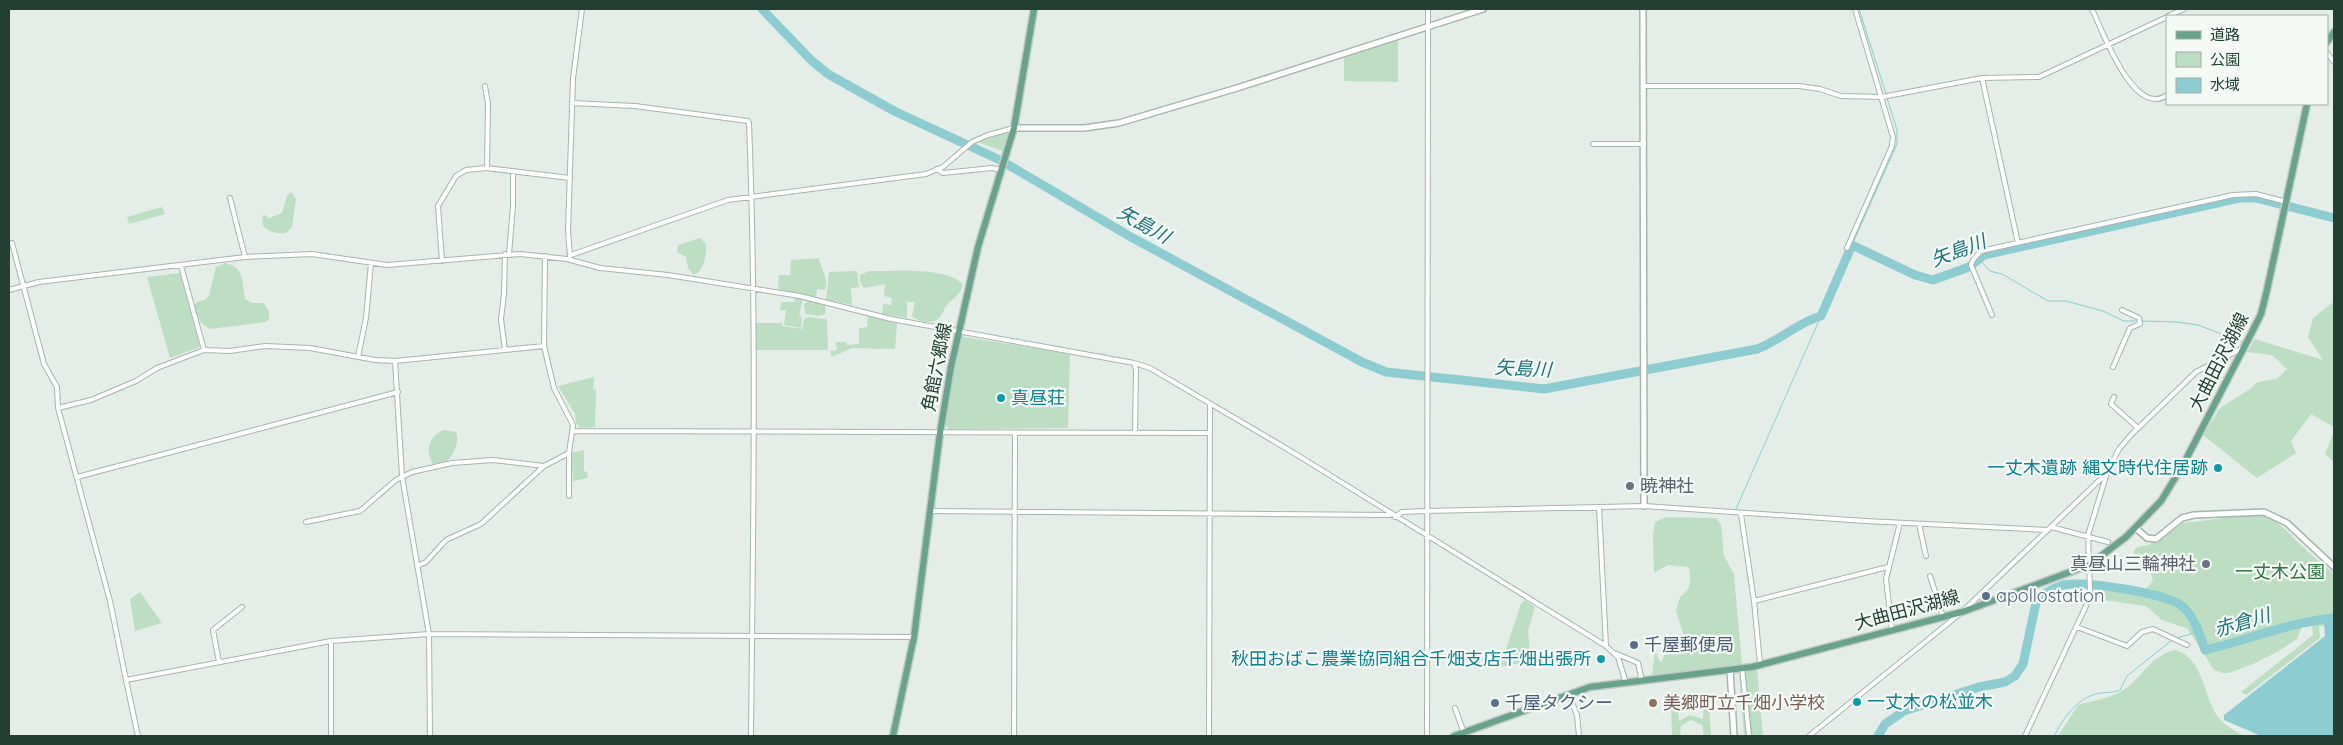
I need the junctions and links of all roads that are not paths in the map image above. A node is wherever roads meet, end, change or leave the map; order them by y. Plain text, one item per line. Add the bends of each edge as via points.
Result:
1 (582, 9) edge
2 (1034, 9) edge
3 (1428, 9) edge
4 (1483, 9) edge
5 (1643, 9) edge
6 (1855, 9) edge
7 (2092, 9) edge
8 (2184, 9) edge
9 (2171, 15) edge
10 (2166, 17) edge
11 (1428, 27) junction
12 (2109, 44) junction
13 (1982, 78) junction
14 (485, 86) dead end
15 (1644, 86) junction
16 (2166, 96) edge
17 (1882, 97) junction
18 (572, 102) junction
19 (2307, 105) edge
20 (1014, 128) junction
21 (1593, 144) dead end
22 (1644, 144) junction
23 (487, 168) junction
24 (936, 169) junction
25 (1002, 169) junction
26 (513, 172) junction
27 (570, 178) junction
28 (752, 196) junction
29 (230, 198) dead end
30 (2286, 205) junction
31 (12, 243) dead end
32 (2018, 243) junction
33 (1847, 248) dead end
34 (507, 254) junction
35 (544, 256) junction
36 (246, 257) junction
37 (570, 257) junction
38 (442, 261) junction
39 (371, 263) junction
40 (181, 266) junction
41 (24, 286) junction
42 (752, 288) junction
43 (9, 290) edge
44 (2122, 310) dead end
45 (1992, 315) dead end
46 (958, 332) junction
47 (544, 346) junction
48 (2243, 348) junction
49 (204, 350) junction
50 (505, 350) junction
51 (358, 357) junction
52 (395, 361) junction
53 (1134, 363) junction
54 (2113, 367) dead end
55 (398, 392) junction
56 (2114, 397) dead end
57 (1210, 404) junction
58 (58, 408) junction
59 (2138, 428) junction
60 (573, 431) junction
61 (752, 432) junction
62 (940, 433) junction
63 (1015, 433) junction
64 (1135, 433) junction
65 (1209, 433) junction
66 (569, 453) junction
67 (544, 466) junction
68 (2107, 473) junction
69 (402, 476) junction
70 (77, 477) junction
71 (568, 496) dead end
72 (1644, 506) junction
73 (1599, 507) junction
74 (929, 511) junction
75 (1426, 511) junction
76 (1014, 512) junction
77 (1210, 513) junction
78 (1741, 514) junction
79 (1394, 516) junction
80 (306, 522) dead end
81 (1900, 523) junction
82 (1919, 524) junction
83 (2050, 528) junction
84 (2136, 528) junction
85 (2088, 535) junction
86 (1426, 537) junction
87 (2108, 542) dead end
88 (1926, 556) dead end
89 (2089, 565) junction
90 (417, 566) junction
91 (1888, 566) junction
92 (2334, 567) edge
93 (1930, 576) dead end
94 (1754, 601) junction
95 (242, 607) dead end
96 (1962, 612) junction
97 (1943, 617) junction
98 (2076, 627) junction
99 (1892, 630) junction
100 (429, 634) junction
101 (752, 636) junction
102 (914, 637) junction
103 (331, 641) junction
104 (2187, 644) dead end
105 (1606, 646) junction
106 (1612, 652) junction
107 (219, 662) junction
108 (1760, 664) junction
109 (1742, 668) junction
110 (1730, 669) junction
111 (126, 680) junction
112 (1642, 681) junction
113 (1626, 682) junction
114 (1569, 695) junction
115 (1455, 708) dead end
116 (1464, 733) junction
117 (138, 736) edge
118 (330, 736) edge
119 (430, 736) edge
120 (751, 736) edge
121 (894, 736) edge
122 (1014, 736) edge
123 (1209, 736) edge
124 (1426, 736) edge
125 (1454, 736) edge
126 (1578, 736) edge
127 (1734, 736) edge
128 (1749, 736) edge
129 (1809, 736) edge
130 (2025, 736) edge

1 - 18 street
2 - 20 main road, 角館六郷線
3 - 11 street
4 - 11 street
5 - 15 street
6 - 17 street
7 - 12 street
8 - 9 street
10 - 12 street
11 - 20 street via 1119,123 1084,128
11 - 75 street
12 - 13 street via 2038,77
12 - 16 street via 2125,76 2135,87 2152,100
13 - 17 street
13 - 32 street
14 - 23 street via 488,104
15 - 17 street via 1799,86 1841,96
15 - 22 street
17 - 33 street via 1892,130 1892,146
18 - 27 street
18 - 28 street via 635,106 748,121
19 - 30 main road, 大曲田沢湖線
20 - 24 street via 988,134 972,142
20 - 25 main road, 角館六郷線
21 - 22 street
22 - 72 street
23 - 26 street
23 - 38 street via 466,170 456,176 438,206
24 - 25 street via 943,173
24 - 28 street via 908,178
25 - 46 main road, 角館六郷線 via 978,247
26 - 27 street
26 - 34 street
27 - 37 street
28 - 37 street via 728,200
28 - 42 street
29 - 36 street
30 - 32 street via 2256,194 2232,195
30 - 48 main road, 大曲田沢湖線 via 2260,314
31 - 41 street
32 - 45 street via 1981,251 1972,267
34 - 35 street
34 - 38 street
34 - 50 street via 501,319
35 - 37 street
35 - 47 street
36 - 39 street via 312,254
36 - 40 street
37 - 42 street via 600,268
38 - 39 street via 395,265
39 - 51 street via 366,318
40 - 41 street
40 - 49 street
41 - 43 street
41 - 58 street via 44,364 57,387
42 - 46 street
42 - 61 street
44 - 54 street via 2140,321 2130,328
46 - 53 street
46 - 62 main road, 角館六郷線
47 - 50 street
47 - 60 street via 554,388 571,418
48 - 59 street via 2196,372
48 - 84 main road, 大曲田沢湖線 via 2172,486
49 - 51 street via 230,352 265,346 310,348
49 - 58 street via 157,368 136,381 91,400
50 - 52 street
51 - 52 street
52 - 55 street
53 - 57 street via 1150,368
53 - 64 street
55 - 69 street
55 - 70 street
56 - 59 street via 2111,404
57 - 65 street
57 - 79 street
58 - 70 street
59 - 68 street via 2119,450
60 - 61 street
60 - 66 street
61 - 62 street
61 - 101 street
62 - 63 street
62 - 74 main road, 角館六郷線
63 - 64 street
63 - 76 street
64 - 65 street
65 - 77 street
66 - 67 street
66 - 71 street
67 - 69 street via 493,460 460,462
67 - 90 street via 481,524 446,540 426,562
68 - 83 street
68 - 85 street
69 - 80 street via 360,511
69 - 90 street
70 - 111 street via 110,601
72 - 73 street
72 - 78 street
73 - 75 street
73 - 105 street
74 - 76 street
74 - 102 main road, 角館六郷線
75 - 79 street via 1402,512
75 - 86 street
76 - 77 street
76 - 122 street
77 - 79 street
77 - 123 street
78 - 81 street
78 - 94 street
79 - 86 street
81 - 82 street
81 - 91 street
82 - 83 street
82 - 88 street
83 - 85 street
83 - 96 street
84 - 89 main road, 大曲田沢湖線
84 - 92 street via 2147,538 2156,539 2182,518 2264,512 2287,523
85 - 87 street
85 - 89 street
86 - 105 street
86 - 124 street
89 - 96 main road, 大曲田沢湖線
89 - 98 street via 2090,592
90 - 100 street
91 - 94 street
91 - 99 street via 1886,592
93 - 97 street
94 - 108 street
95 - 107 street via 213,630
96 - 97 main road, 大曲田沢湖線
96 - 129 street
97 - 99 main road, 大曲田沢湖線
98 - 104 street via 2127,646 2142,632 2153,629
98 - 130 street
99 - 108 main road, 大曲田沢湖線
100 - 101 street
100 - 103 street
100 - 119 street
101 - 102 street
101 - 120 street
102 - 121 main road, 角館六郷線
103 - 107 street
103 - 118 street
105 - 106 street
106 - 112 street via 1638,663
106 - 113 street via 1618,657
107 - 111 street
108 - 109 main road, 大曲田沢湖線
109 - 110 main road, 大曲田沢湖線
109 - 128 street
110 - 112 main road, 大曲田沢湖線
110 - 127 street
111 - 117 street
112 - 113 main road, 大曲田沢湖線
113 - 114 main road, 大曲田沢湖線 via 1590,687
114 - 116 main road, 大曲田沢湖線
114 - 126 street via 1577,715
115 - 116 street
116 - 125 main road, 大曲田沢湖線

